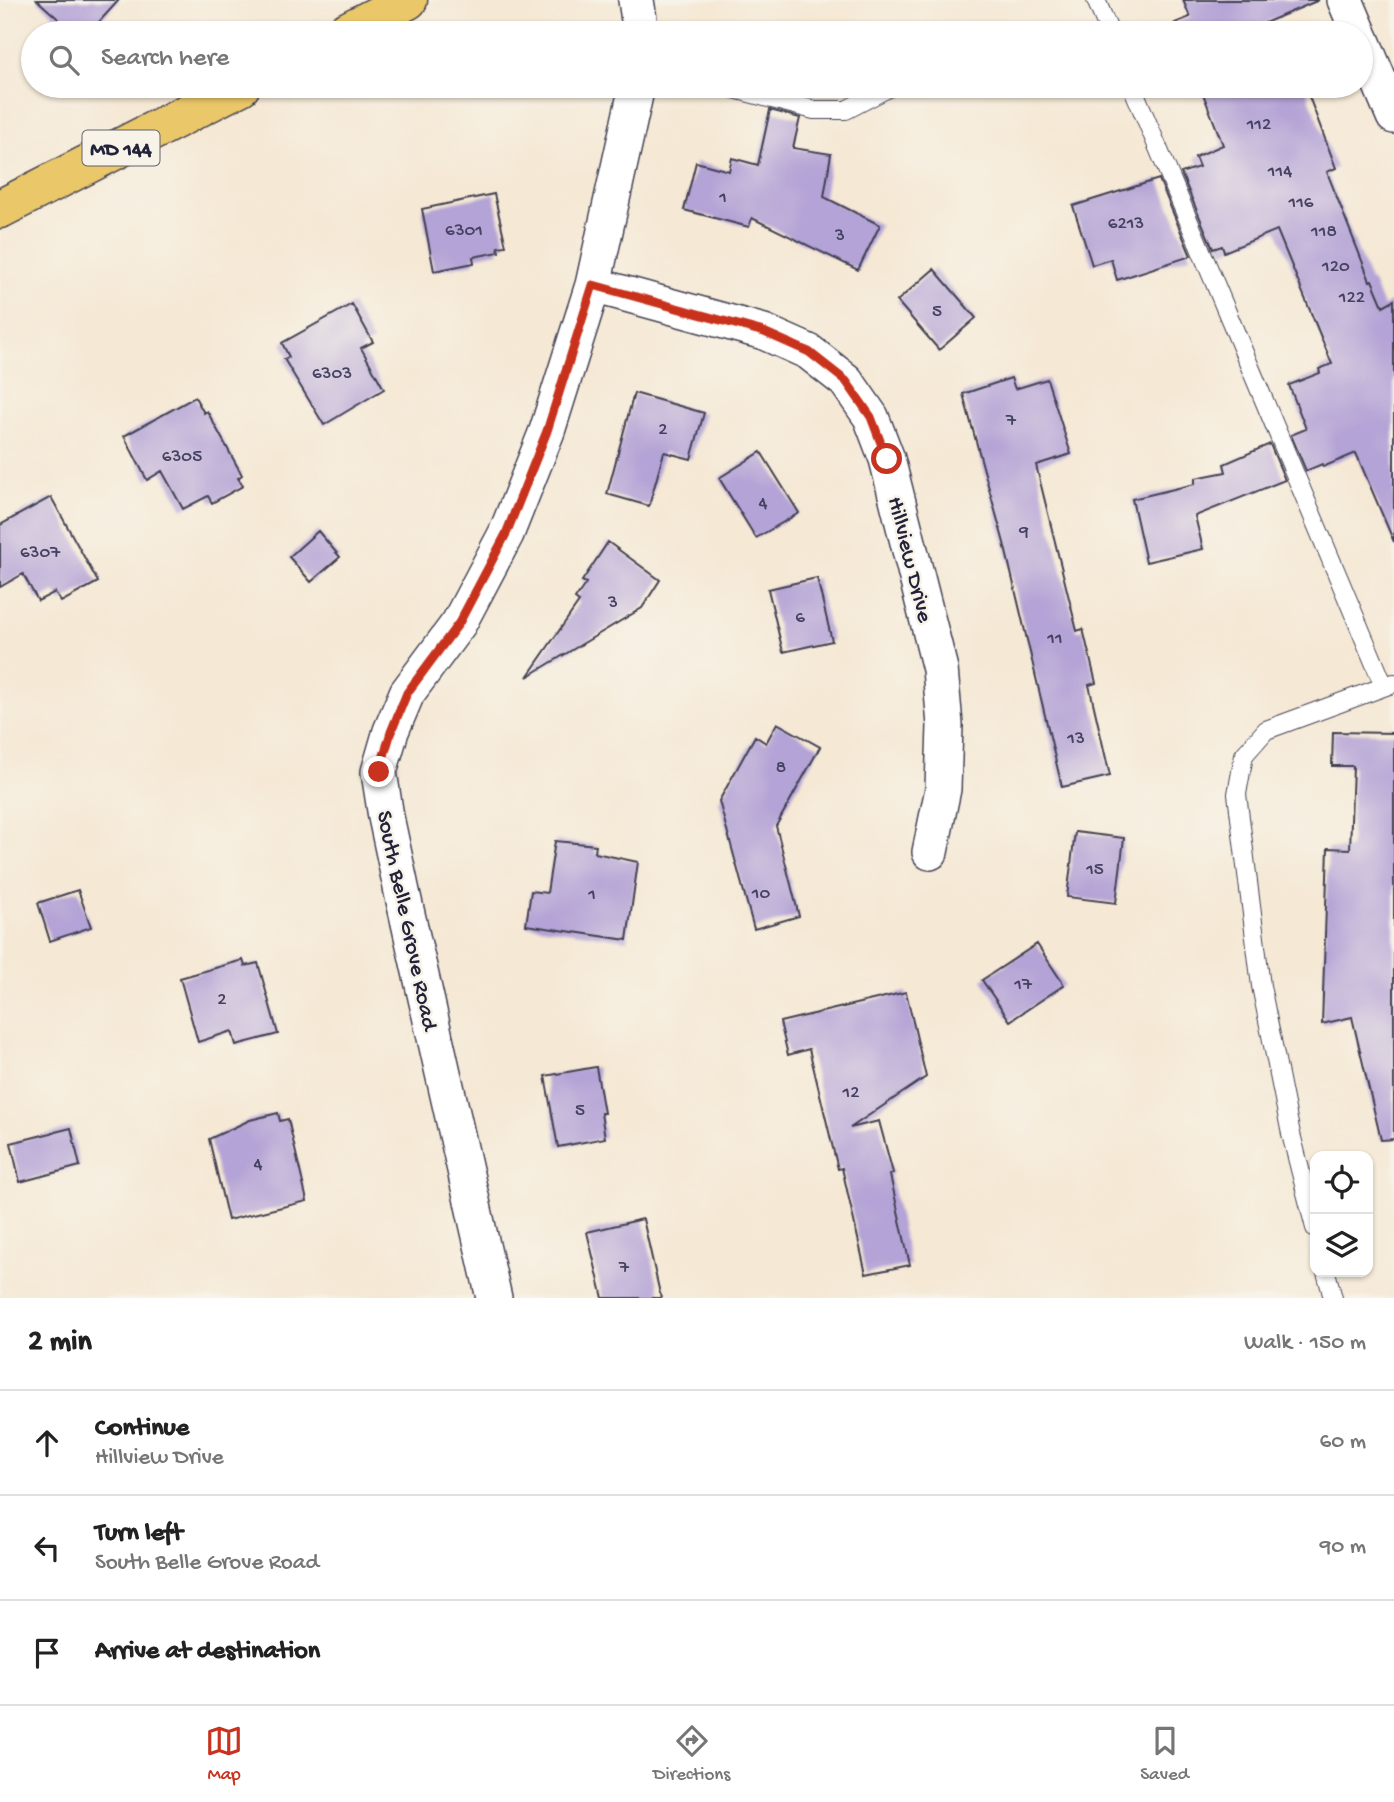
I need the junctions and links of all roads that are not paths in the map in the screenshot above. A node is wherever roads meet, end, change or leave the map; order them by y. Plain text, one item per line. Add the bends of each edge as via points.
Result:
1 (408, 0) edge
2 (636, 0) edge
3 (1096, 0) edge
4 (1345, 0) edge
5 (367, 21) edge
6 (639, 21) edge
7 (1105, 21) edge
8 (1354, 21) edge
9 (1373, 66) edge
10 (217, 98) edge
11 (634, 98) edge
12 (768, 98) edge
13 (869, 98) edge
14 (1137, 98) edge
15 (1394, 116) edge
16 (0, 209) edge
17 (593, 285) junction
18 (1389, 685) edge
19 (930, 852) dead end
20 (1311, 1214) edge
21 (1327, 1277) edge
22 (494, 1298) edge
23 (1333, 1298) edge

1 - 5 main road
2 - 6 street
3 - 7 lane
4 - 8 street
9 - 15 street
10 - 16 main road, MD 144
11 - 17 street, South Belle Grove Road
12 - 13 lane via 814,110 846,110
14 - 18 lane
17 - 19 street, Hillview Drive via 764,332 809,352 846,381 871,417 887,459 940,669 945,725 943,789
17 - 22 street, South Belle Grove Road via 547,431 506,534 459,623 407,693 379,772 401,892
18 - 20 lane via 1266,730 1244,755 1237,794 1261,986
21 - 23 lane

